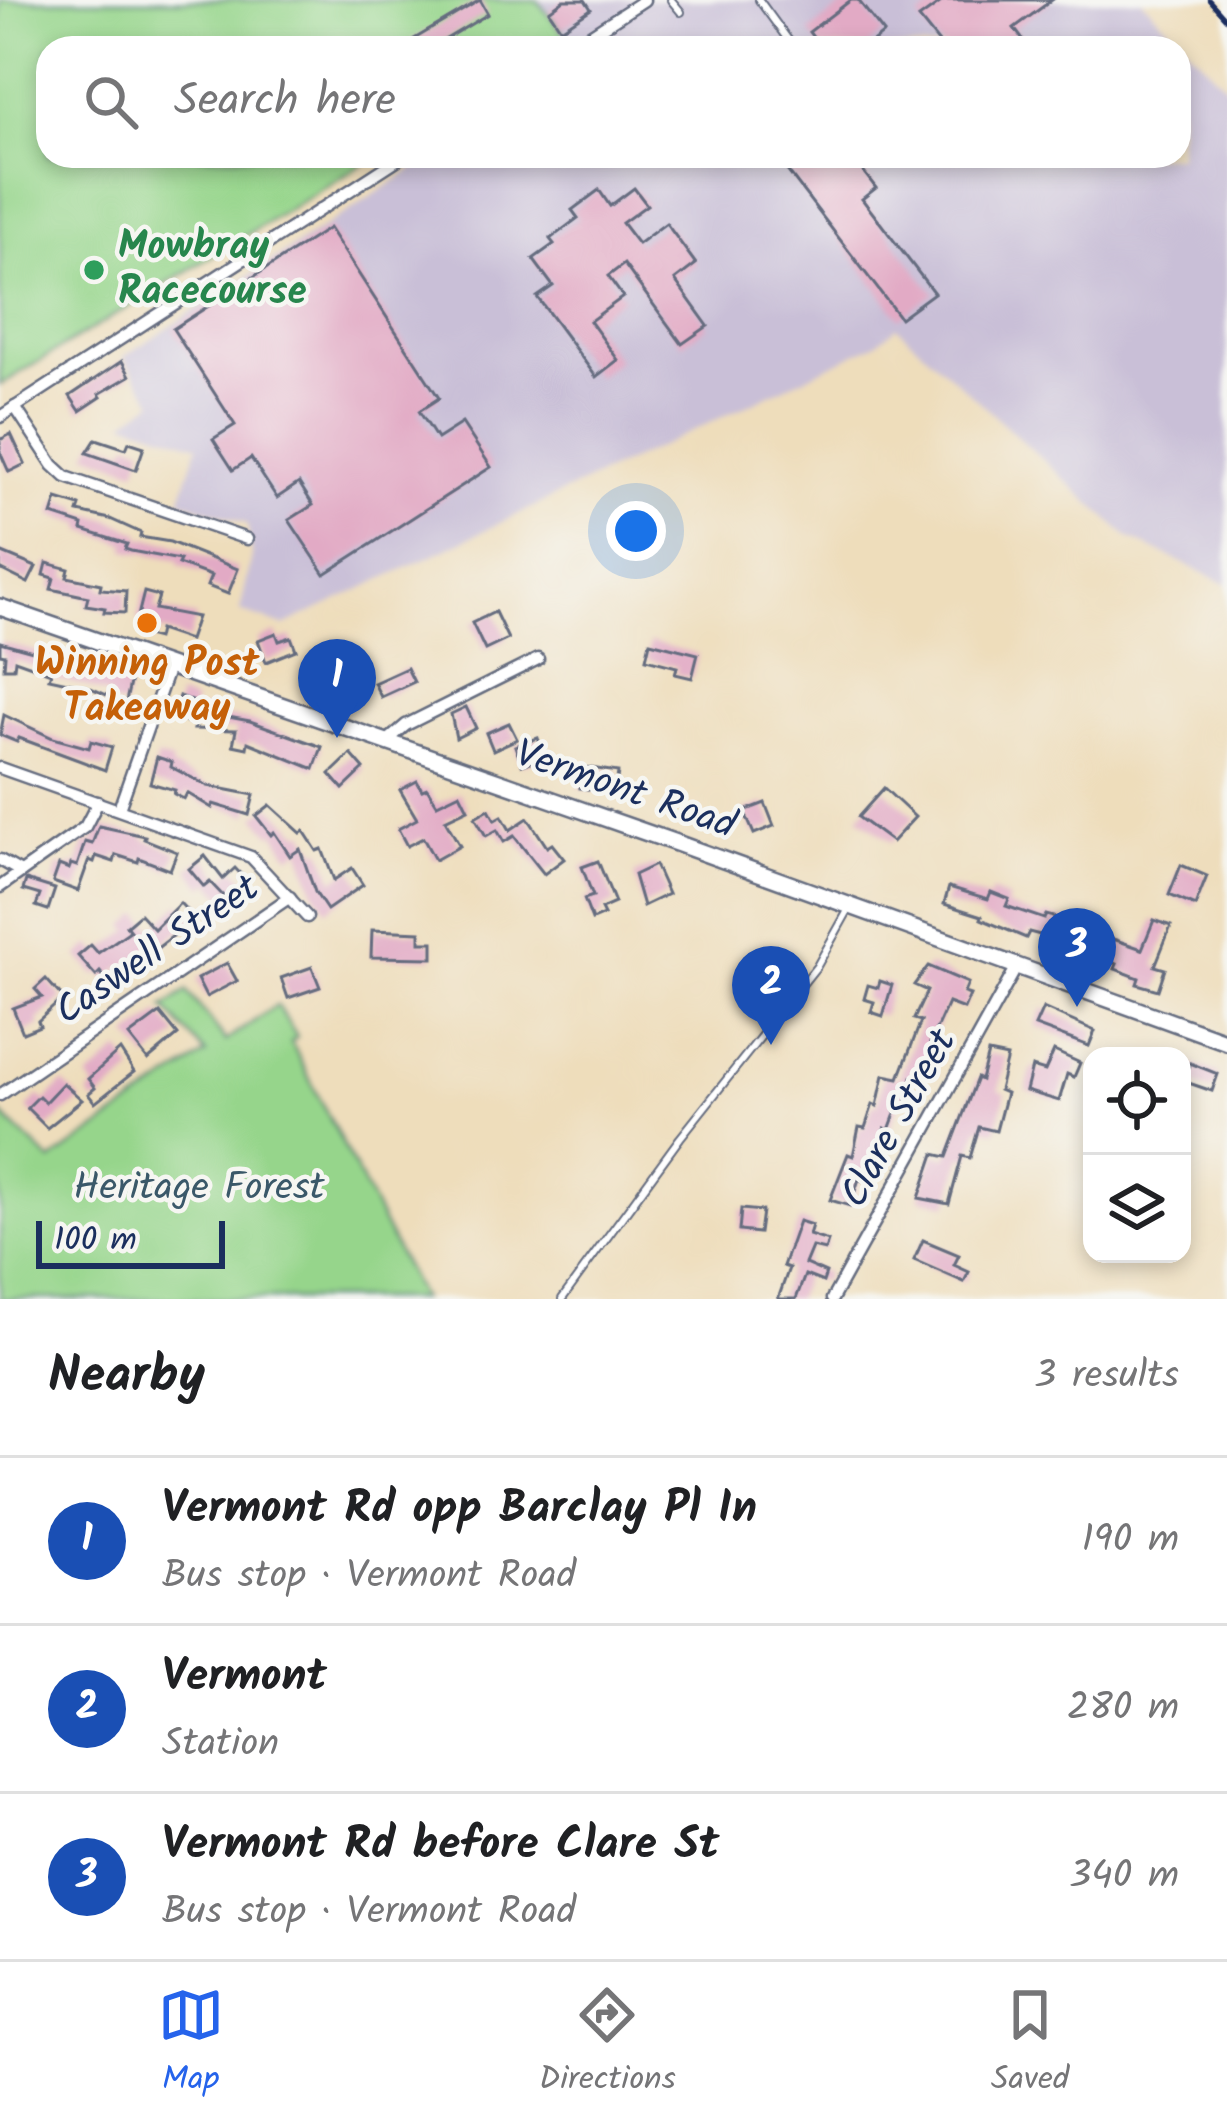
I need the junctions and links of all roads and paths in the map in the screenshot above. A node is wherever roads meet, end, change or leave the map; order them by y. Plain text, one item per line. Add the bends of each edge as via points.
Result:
1 (644, 0) edge
2 (671, 0) edge
3 (759, 0) edge
4 (681, 12) dead end
5 (588, 36) edge
6 (785, 36) edge
7 (384, 168) edge
8 (16, 407) junction
9 (0, 417) edge
10 (247, 539) dead end
11 (0, 607) edge
12 (538, 659) dead end
13 (169, 667) junction
14 (386, 742) junction
15 (0, 768) edge
16 (98, 802) junction
17 (119, 809) junction
18 (0, 860) edge
19 (21, 872) junction
20 (0, 886) edge
21 (290, 897) junction
22 (850, 907) junction
23 (307, 916) dead end
24 (1016, 968) junction
25 (1227, 1042) edge
26 (0, 1095) edge
27 (562, 1299) edge
28 (832, 1299) edge

1 - 5 street
2 - 4 lane
3 - 6 lane
7 - 8 street
8 - 9 street
8 - 10 street via 66,477
11 - 13 street, Vermont Road
12 - 14 street via 406,724
13 - 14 street, Vermont Road
13 - 17 street
14 - 22 street, Vermont Road
15 - 16 street
16 - 17 street
16 - 19 street via 85,827
17 - 21 street via 251,857
18 - 19 street
19 - 20 street
21 - 23 street
21 - 26 street, Caswell Street
22 - 24 street, Vermont Road
22 - 27 lane via 817,966
24 - 25 street, Vermont Road
24 - 28 street, Clare Street

